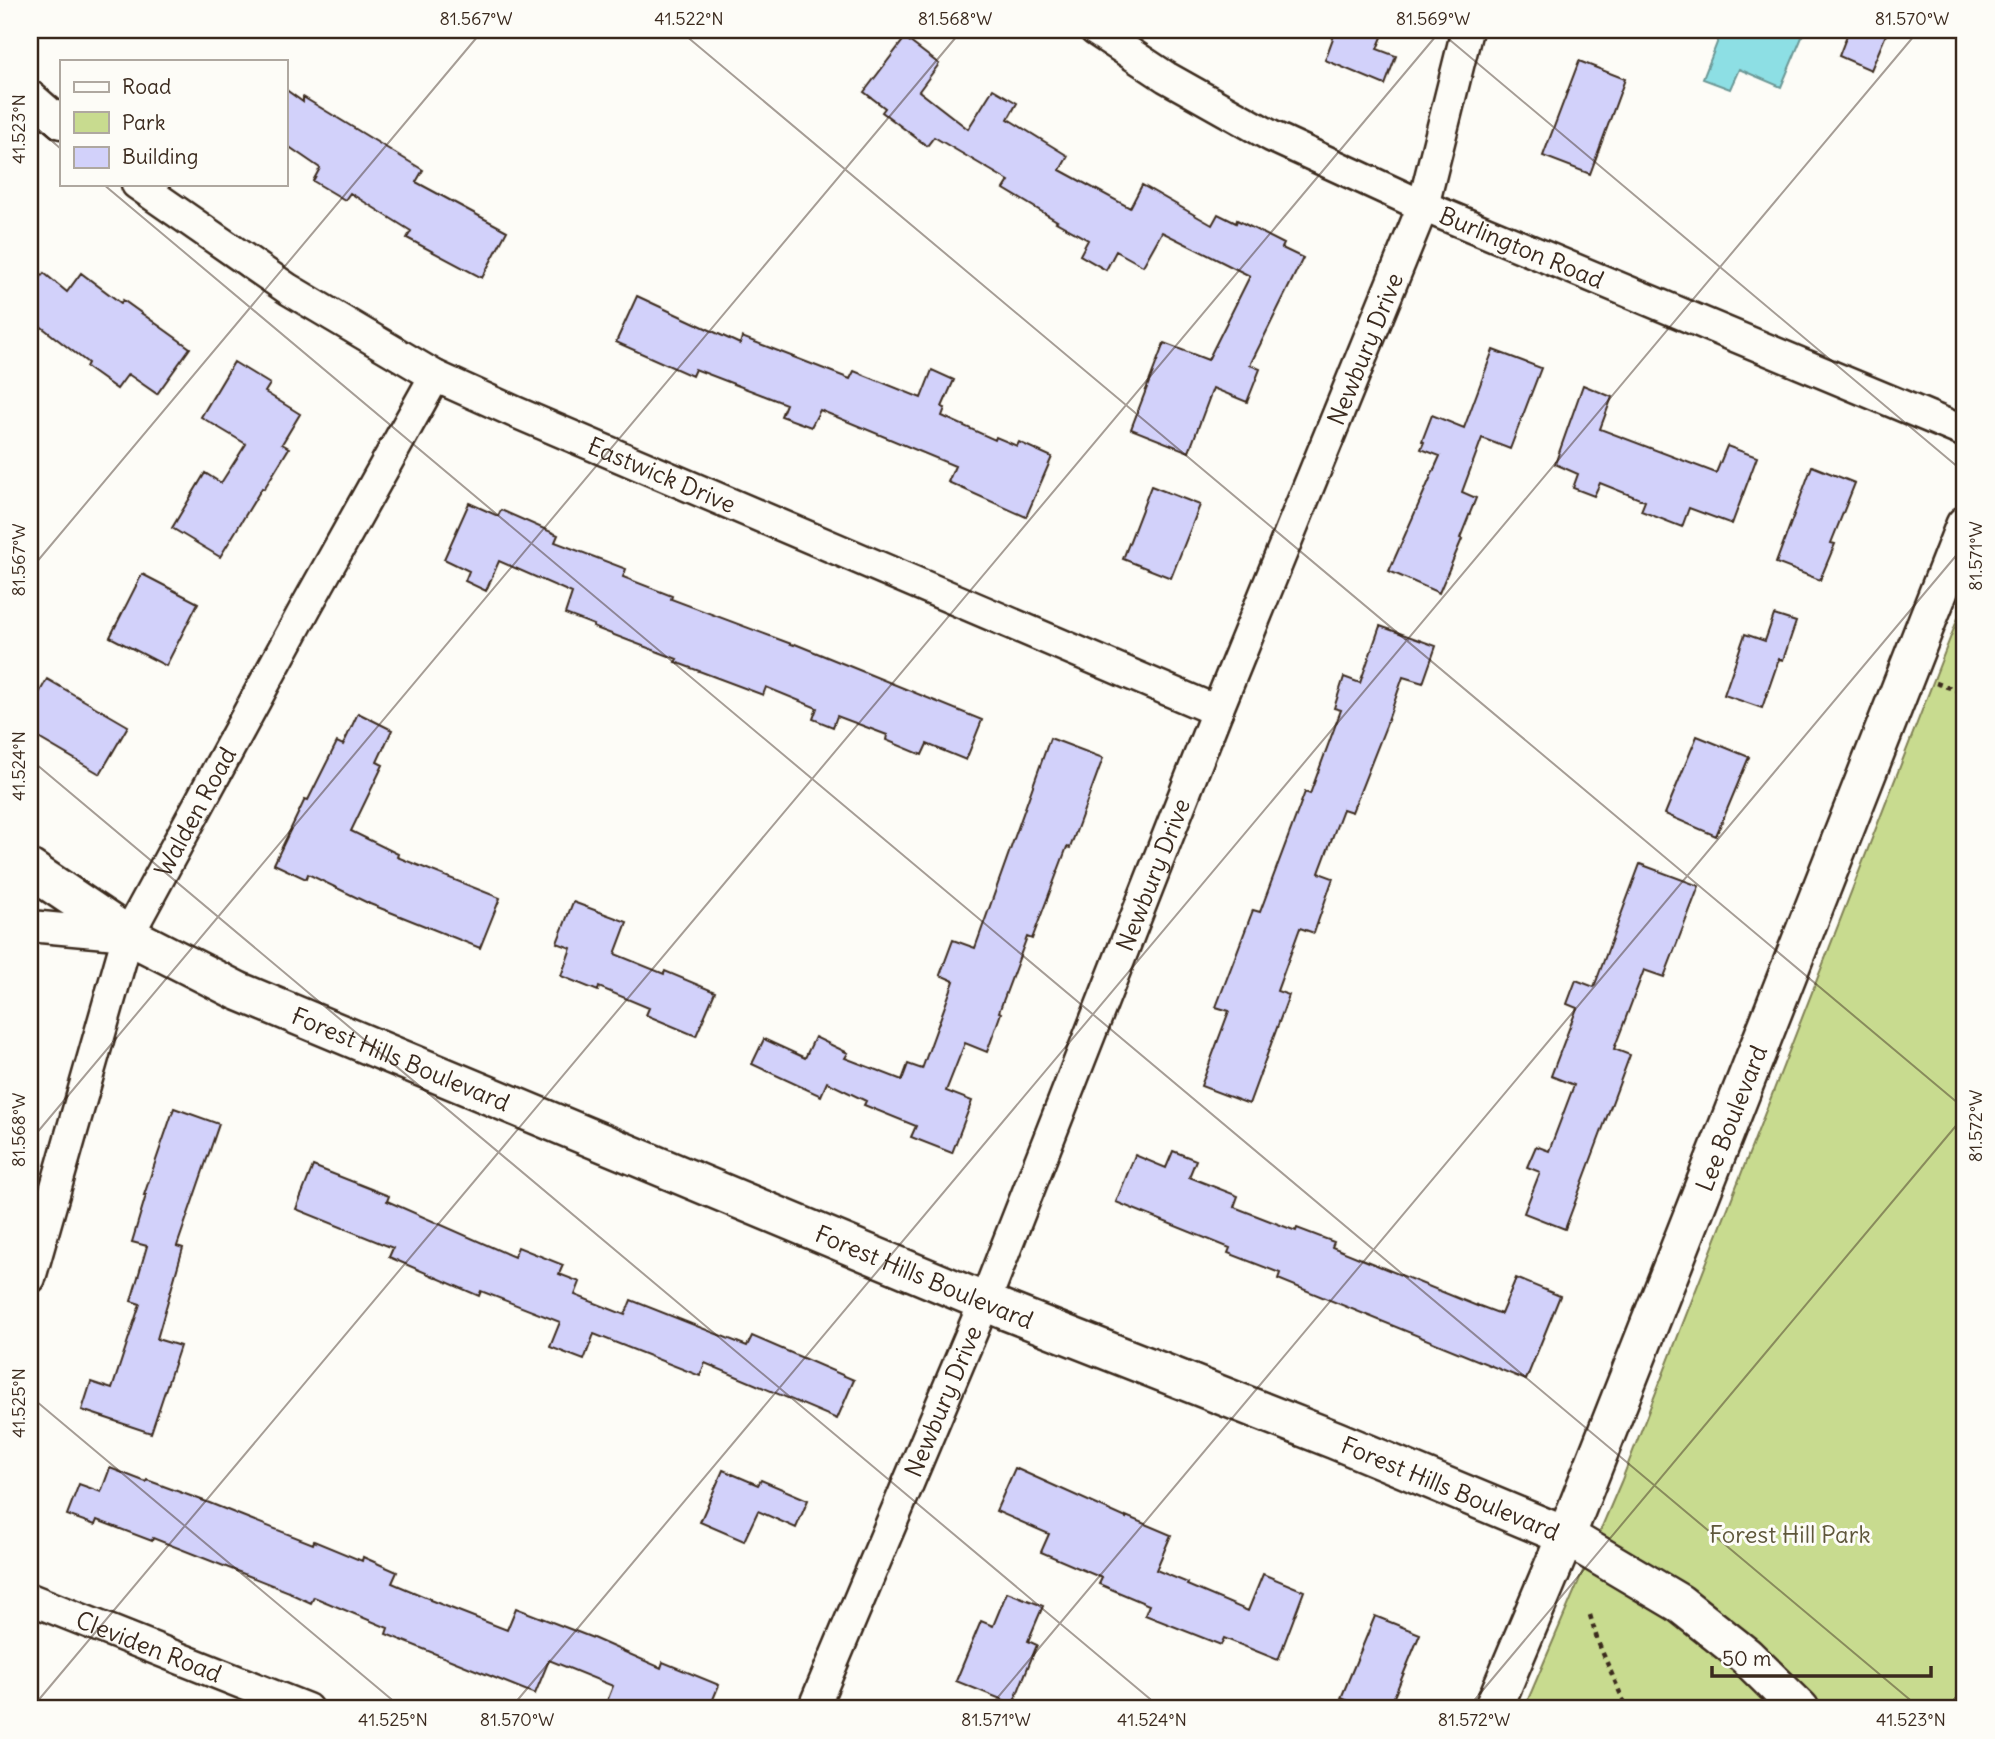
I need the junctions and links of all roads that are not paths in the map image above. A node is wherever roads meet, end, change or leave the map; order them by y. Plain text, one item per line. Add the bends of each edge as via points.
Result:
1 (1095, 30) edge
2 (1467, 30) edge
3 (30, 96) edge
4 (60, 122) edge
5 (140, 186) edge
6 (1423, 206) junction
7 (435, 376) junction
8 (1965, 432) edge
9 (1965, 525) edge
10 (1217, 711) junction
11 (30, 869) edge
12 (30, 926) edge
13 (128, 935) junction
14 (30, 1278) edge
15 (985, 1301) junction
16 (1566, 1536) junction
17 (30, 1600) edge
18 (307, 1709) edge
19 (813, 1709) edge
20 (1493, 1709) edge
21 (1800, 1709) edge

1 - 6 street, Burlington Road via 1271,135
2 - 6 street, Newbury Drive
3 - 4 street
5 - 7 street, Eastwick Drive via 288,289
6 - 8 street, Burlington Road
6 - 10 street, Newbury Drive
7 - 10 street, Eastwick Drive
7 - 13 street, Walden Road
9 - 16 street, Lee Boulevard
10 - 15 street, Newbury Drive
11 - 13 street, Forest Hills Boulevard
12 - 13 street
13 - 14 street, Walden Road
13 - 15 street, Forest Hills Boulevard via 238,991
15 - 16 street, Forest Hills Boulevard
15 - 19 street, Newbury Drive
16 - 20 street, Lee Boulevard
16 - 21 street, Forest Hills Boulevard via 1679,1603 1746,1656
17 - 18 street, Cleviden Road

